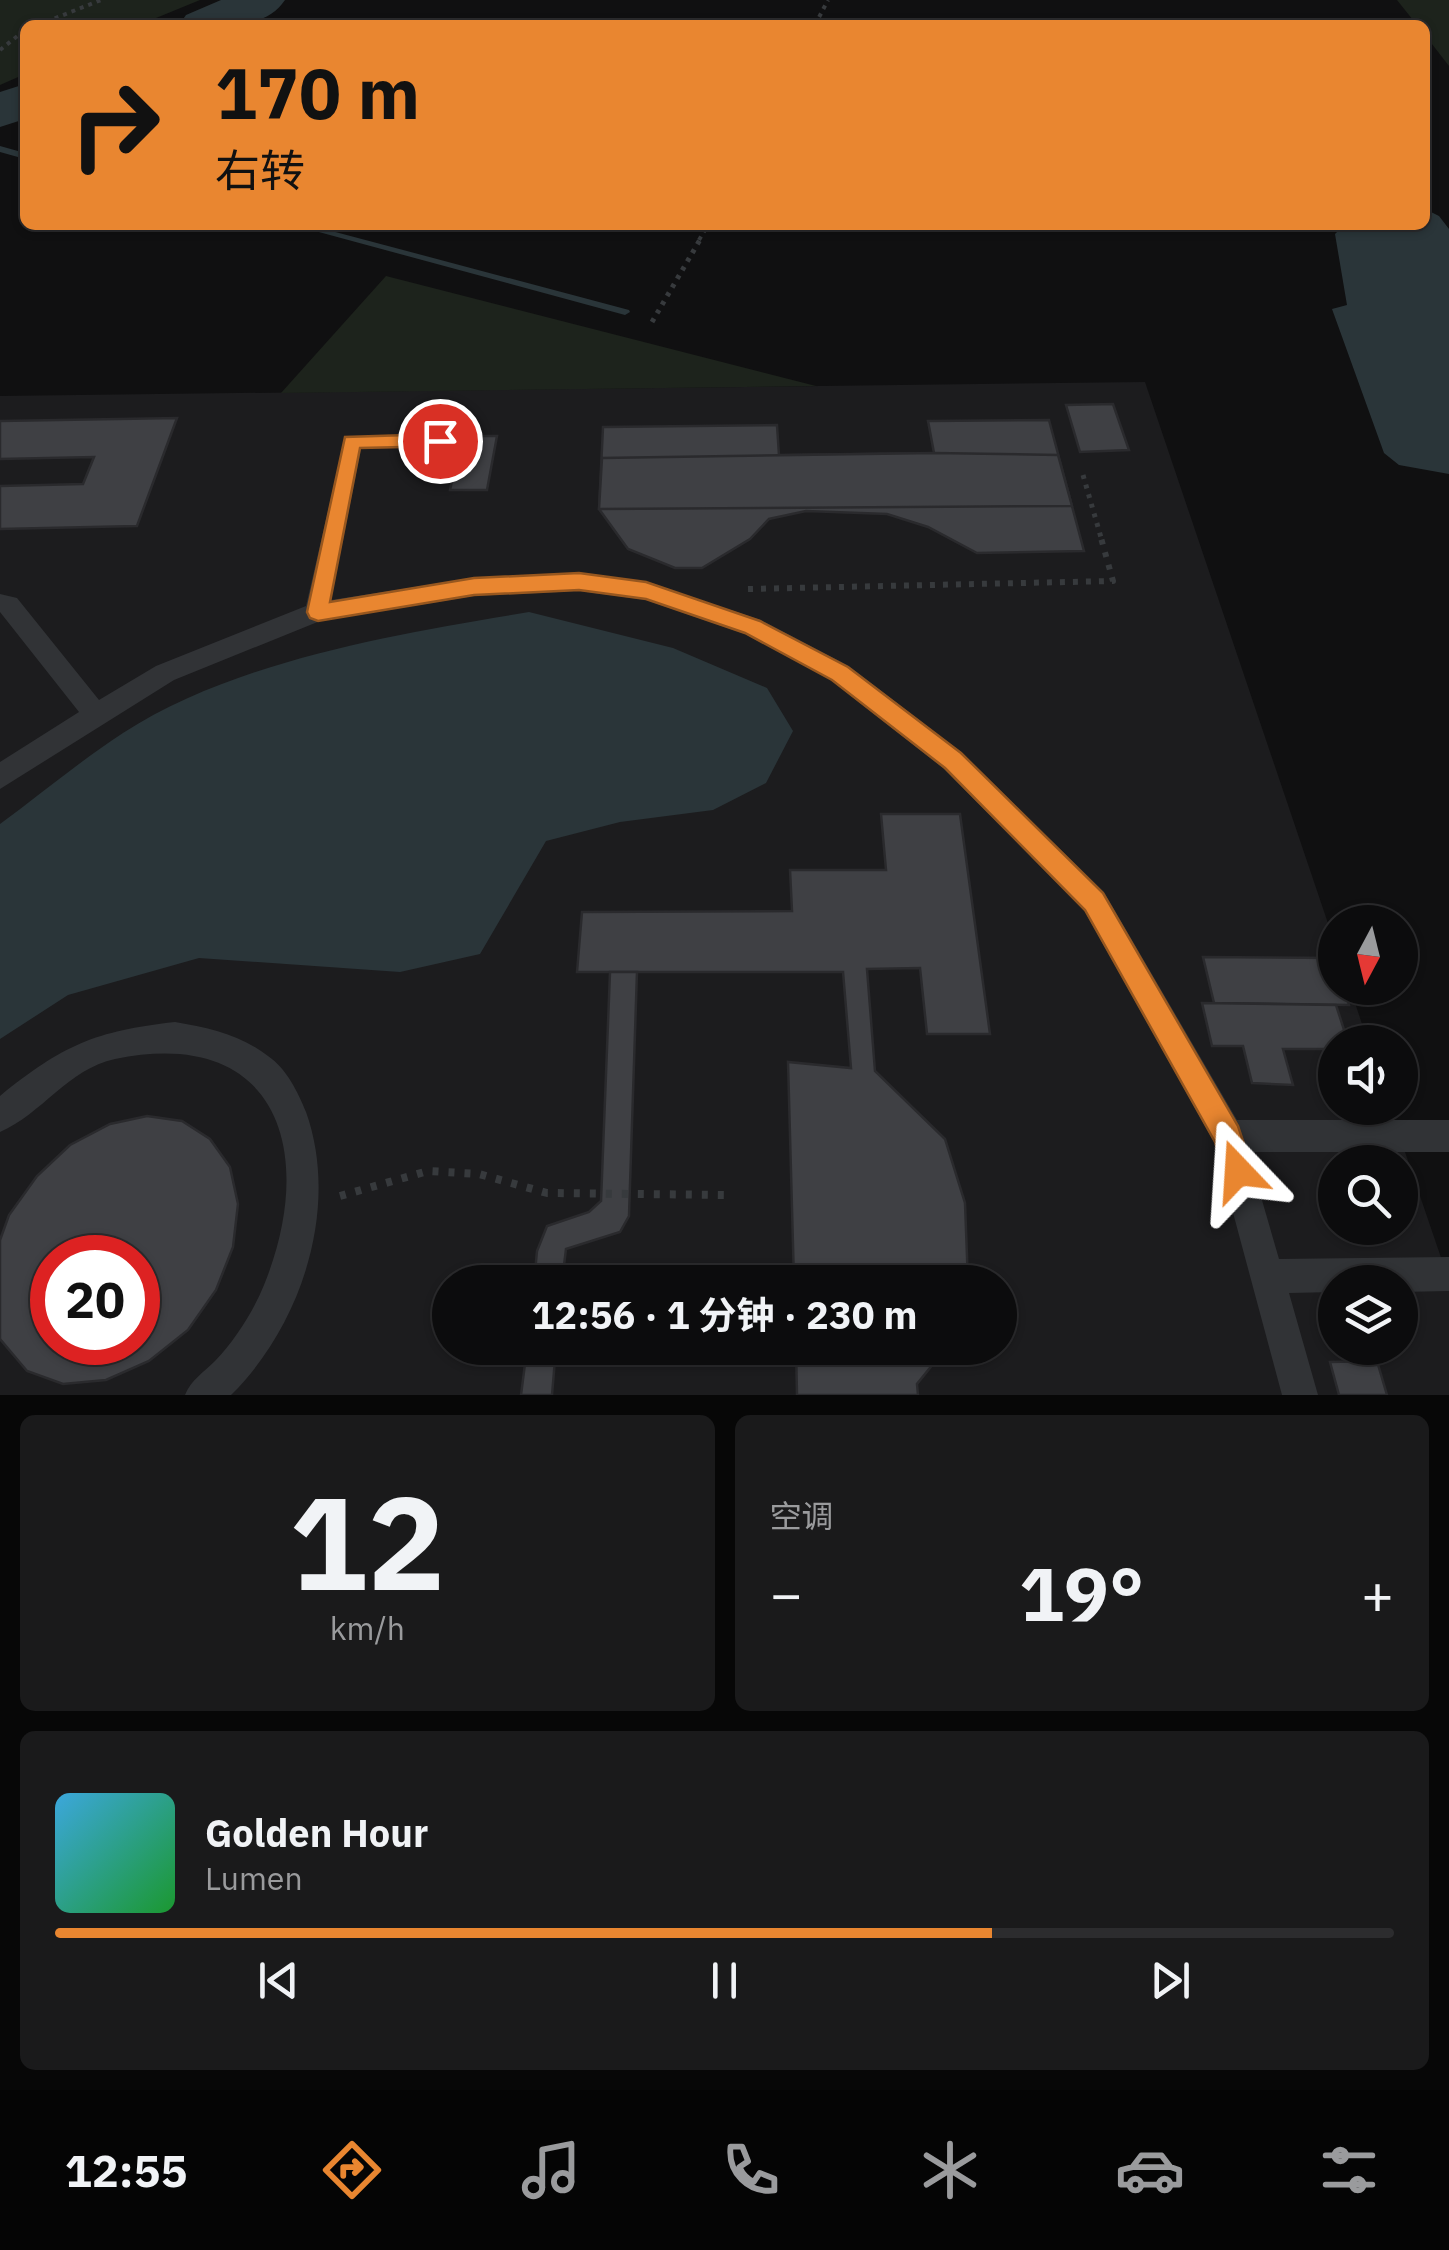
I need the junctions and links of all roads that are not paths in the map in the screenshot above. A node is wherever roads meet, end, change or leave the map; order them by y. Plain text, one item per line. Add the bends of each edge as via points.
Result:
1 (440, 441) dead end
2 (0, 603) edge
3 (318, 612) junction
4 (96, 714) junction
5 (0, 777) edge
6 (0, 1116) edge
7 (1228, 1136) junction
8 (1449, 1136) edge
9 (1449, 1274) edge
10 (1269, 1276) junction
11 (204, 1395) edge
12 (1300, 1395) edge

1 - 3 lane via 352,442
2 - 4 lane via 10,605
3 - 4 lane via 165,673
3 - 7 lane via 474,587 579,582 646,590 753,627 840,673 953,761 1094,901
4 - 5 lane
6 - 11 lane via 54,1072 112,1045 172,1035 225,1046 269,1075 297,1122 308,1182 298,1252 265,1324
7 - 8 lane
7 - 10 lane
9 - 10 lane
10 - 12 lane

